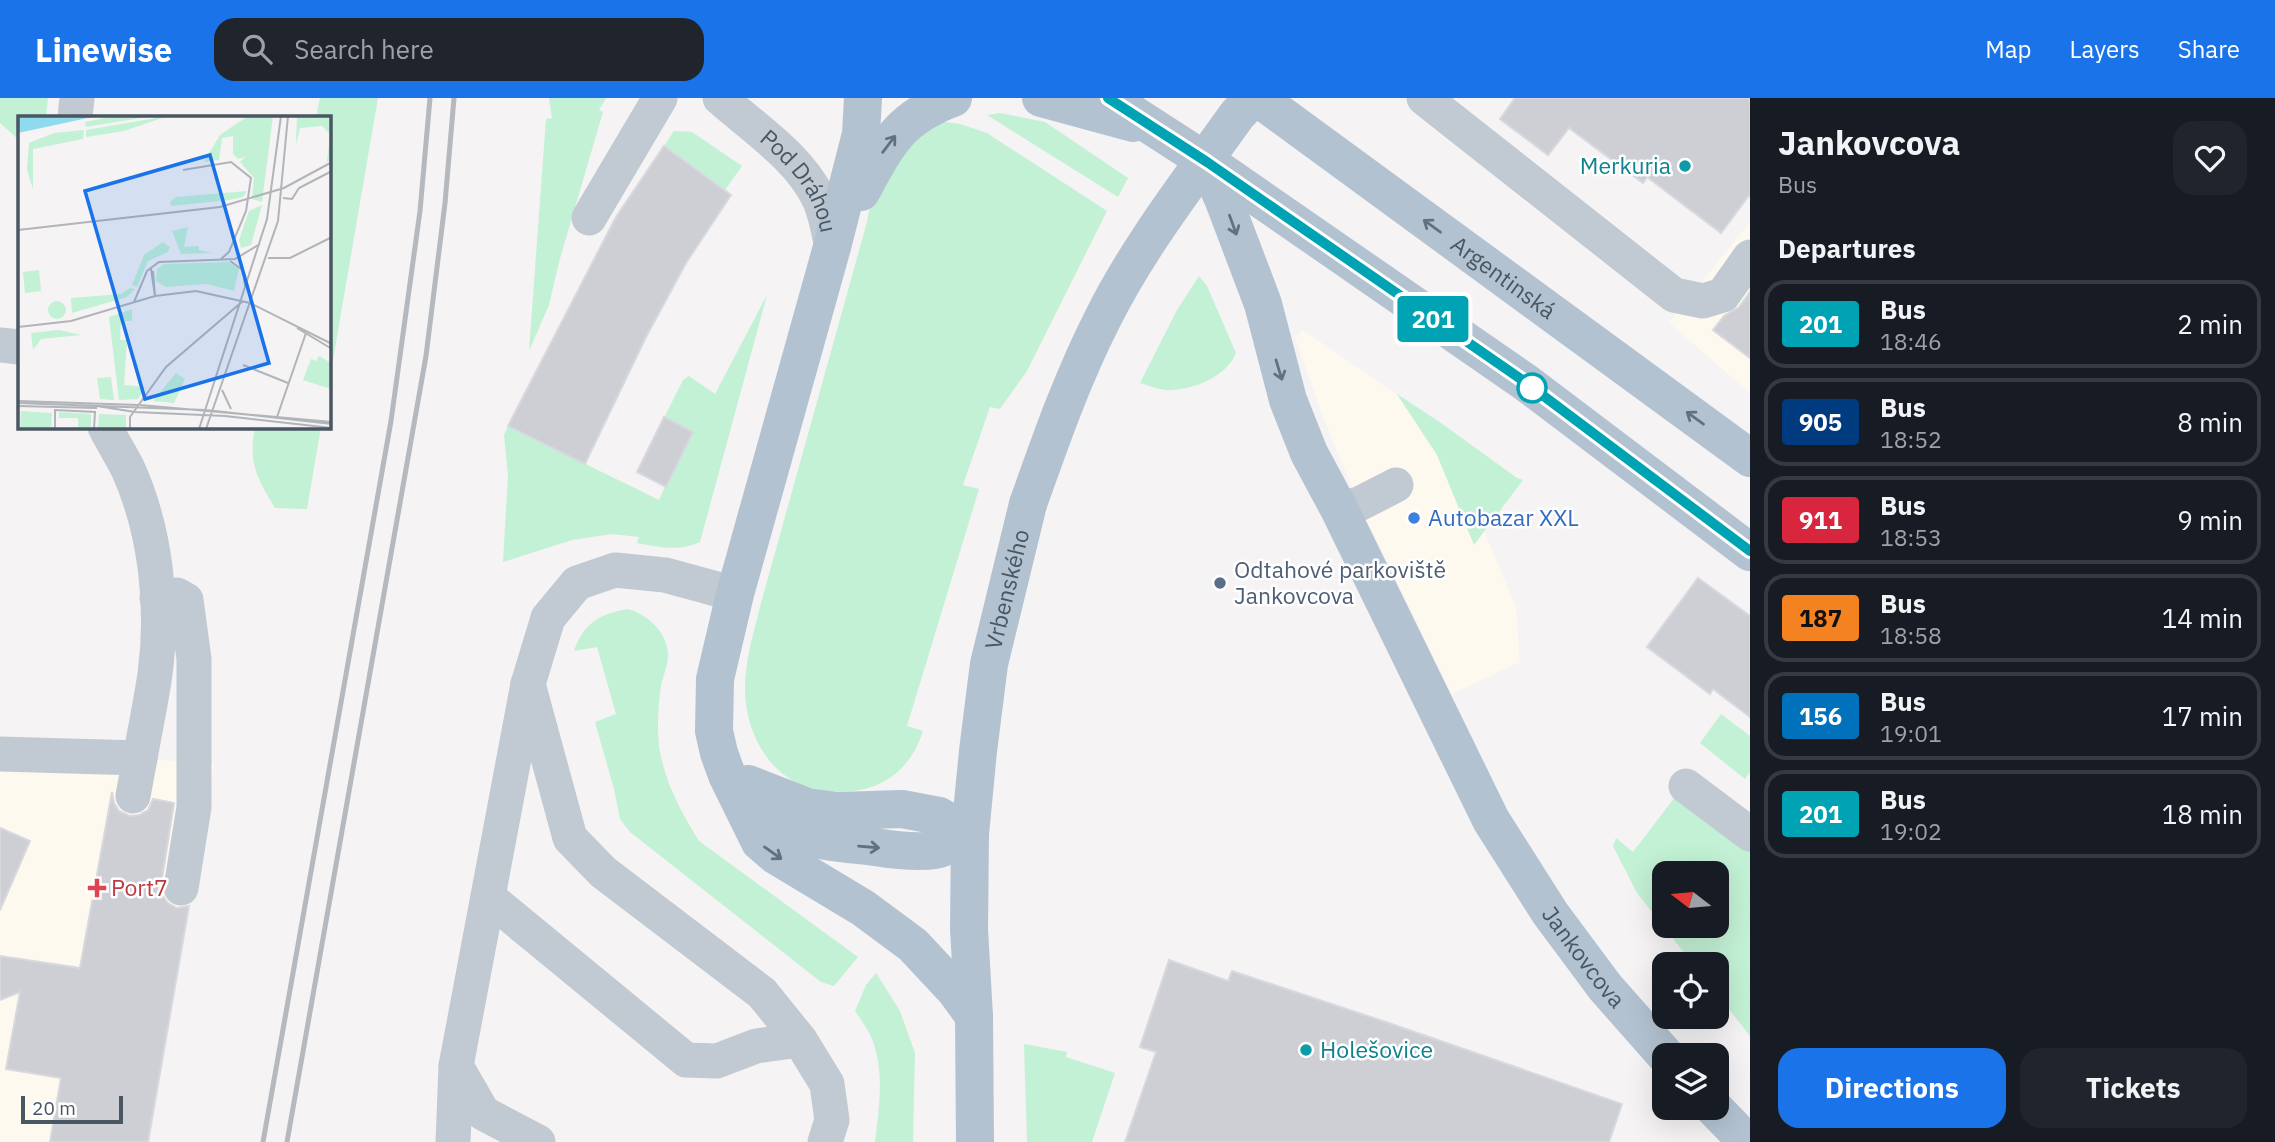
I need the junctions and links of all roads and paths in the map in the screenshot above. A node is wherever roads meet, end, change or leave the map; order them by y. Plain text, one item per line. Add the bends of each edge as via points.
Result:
1 (78, 98) edge
2 (660, 98) edge
3 (720, 98) edge
4 (863, 98) edge
5 (953, 98) edge
6 (1041, 98) edge
7 (1108, 98) edge
8 (1256, 98) edge
9 (1424, 98) edge
10 (75, 116) edge
11 (1156, 129) junction
12 (1207, 162) junction
13 (589, 218) dead end
14 (832, 247) junction
15 (1750, 257) edge
16 (0, 345) edge
17 (18, 347) edge
18 (106, 429) edge
19 (1750, 458) edge
20 (1396, 485) dead end
21 (1339, 509) junction
22 (1750, 551) edge
23 (735, 594) junction
24 (157, 598) junction
25 (528, 684) junction
26 (0, 754) edge
27 (140, 758) junction
28 (727, 775) junction
29 (1686, 786) dead end
30 (133, 796) dead end
31 (970, 834) junction
32 (1750, 834) edge
33 (181, 888) dead end
34 (488, 897) junction
35 (974, 1016) junction
36 (800, 1040) junction
37 (1654, 1043) edge
38 (456, 1066) junction
39 (1726, 1120) edge
40 (453, 1142) edge
41 (538, 1142) edge
42 (825, 1142) edge
43 (975, 1142) edge
44 (1747, 1142) edge

1 - 10 street
2 - 13 street
3 - 14 street, Pod Dráhou via 806,177 826,218
4 - 14 main road via 861,134
14 -> 5 main road via 886,146 908,122
6 - 11 main road
7 - 11 main road
19 -> 8 main road, Argentinská
8 - 31 main road, Vrbenského, bridge via 1237,115 1142,249 1102,319 1069,394 1028,504 989,664
9 - 15 street via 1674,295 1703,302 1723,295
11 - 12 main road
12 -> 21 main road, Jankovcova via 1263,304 1288,400
12 - 22 main road via 1525,382
14 - 23 main road
16 - 17 street
18 - 24 street via 128,471 146,523
20 - 21 street
21 - 37 main road, Jankovcova via 1491,820 1590,968
23 - 25 street via 664,575 615,570 577,583 548,618
23 - 28 main road via 713,704 714,731
24 - 27 street via 155,673
24 - 33 street via 177,595 186,600 194,659 194,807
25 - 34 street
25 - 36 street via 570,838 603,872 762,993
26 - 27 street
27 - 30 street
28 - 31 main road via 807,807 902,809 939,816
28 -> 35 main road via 760,842 913,945
29 - 32 street
31 - 35 main road, Vrbenského
34 - 36 street via 686,1060 717,1061 756,1046
34 - 38 street
35 - 43 main road, Vrbenského
36 - 42 street via 827,1084 832,1120
38 - 40 street
38 - 41 street via 483,1113
39 - 44 main road

